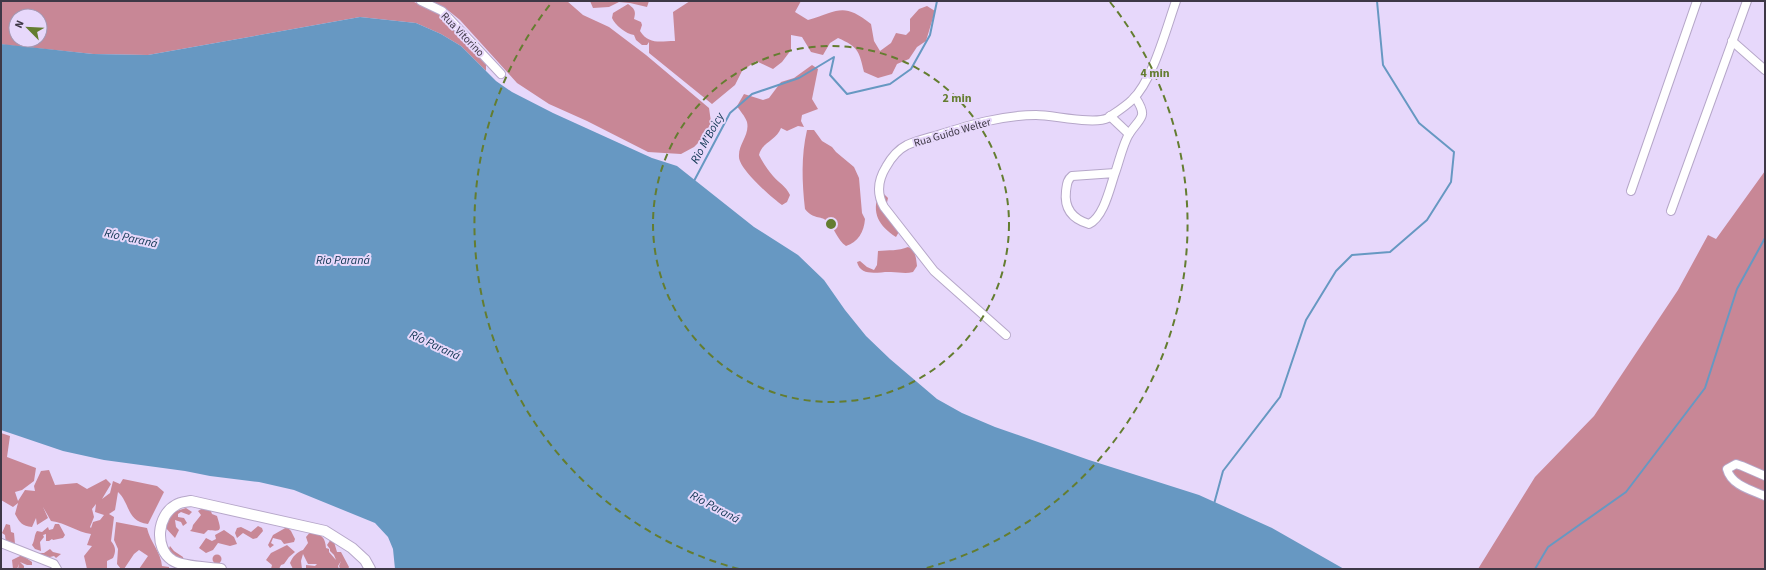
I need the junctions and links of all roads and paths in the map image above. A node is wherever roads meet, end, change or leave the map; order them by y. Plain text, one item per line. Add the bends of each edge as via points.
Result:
1 (421, 1) edge
2 (1176, 1) edge
3 (1698, 1) edge
4 (1747, 1) edge
5 (1732, 41) junction
6 (1765, 70) edge
7 (501, 74) dead end
8 (1135, 96) junction
9 (1110, 116) junction
10 (1129, 134) junction
11 (1115, 173) junction
12 (1631, 191) dead end
13 (1671, 211) dead end
14 (1006, 335) dead end
15 (1765, 476) edge
16 (1765, 496) edge
17 (1, 543) edge
18 (57, 569) edge
19 (221, 569) edge
20 (370, 569) edge

1 - 7 street, Rua Vitorino via 442,11
2 - 8 street, Rua Guido Welter via 1152,69
3 - 12 street
4 - 5 street
5 - 6 street
5 - 13 street
8 - 9 street, Rua Guido Welter
8 - 10 street via 1142,113 1140,121
9 - 10 street
9 - 14 street, Rua Guido Welter via 1100,120 1036,115 981,121 906,146 893,156 885,169 878,191 884,207 934,271
10 - 11 street
11 - 11 street via 1095,221 1084,223 1070,212 1065,199 1068,181 1072,176
15 - 16 street via 1736,464 1726,469 1728,476 1736,483
17 - 18 street via 54,564
19 - 20 street via 181,564 166,555 160,543 161,526 169,510 191,501 325,531 352,548 365,560

